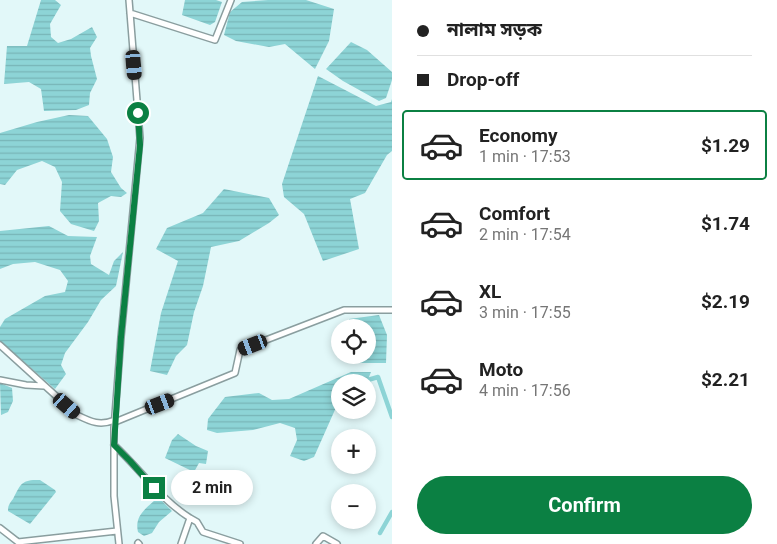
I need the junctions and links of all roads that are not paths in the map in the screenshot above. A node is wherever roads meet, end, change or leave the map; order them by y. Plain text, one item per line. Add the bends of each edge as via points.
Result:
1 (129, 0) edge
2 (231, 0) edge
3 (130, 13) junction
4 (392, 310) edge
5 (0, 345) edge
6 (0, 380) edge
7 (44, 386) junction
8 (115, 421) junction
9 (114, 445) junction
10 (190, 518) junction
11 (0, 528) edge
12 (117, 531) junction
13 (119, 544) edge
14 (181, 544) edge
15 (240, 544) edge
16 (316, 544) edge
17 (337, 544) edge

1 - 3 street
2 - 3 street via 215,40
3 - 8 street via 140,138
4 - 8 street via 344,310 240,350 235,373
5 - 7 street
6 - 7 street
7 - 8 street via 92,423
8 - 9 street
9 - 10 street via 162,496
9 - 12 street
10 - 14 street
10 - 15 street via 203,532
11 - 12 street via 18,542
12 - 13 street
16 - 17 street via 323,536

